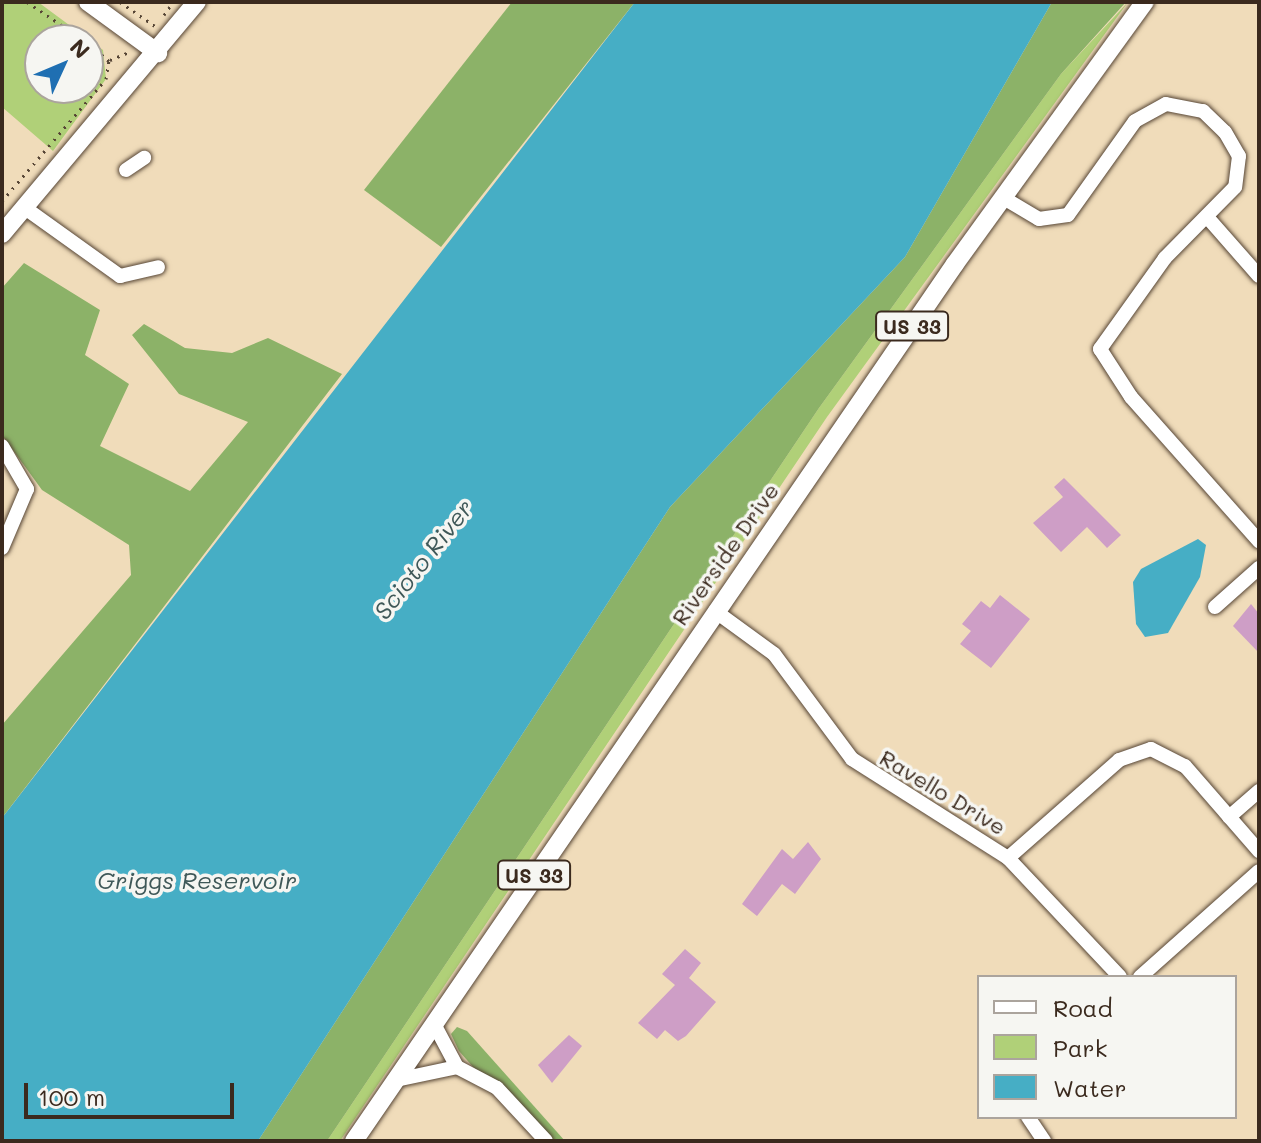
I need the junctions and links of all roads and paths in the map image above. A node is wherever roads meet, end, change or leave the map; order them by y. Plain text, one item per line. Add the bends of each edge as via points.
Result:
1 (27, 2) edge
2 (88, 2) edge
3 (120, 2) edge
4 (197, 2) edge
5 (1145, 2) edge
6 (60, 24) edge
7 (155, 26) dead end
8 (158, 53) junction
9 (104, 57) edge
10 (104, 81) edge
11 (85, 104) edge
12 (144, 158) dead end
13 (126, 170) dead end
14 (1002, 197) junction
15 (2, 201) edge
16 (25, 208) junction
17 (1208, 218) junction
18 (2, 234) edge
19 (158, 267) dead end
20 (1259, 276) edge
21 (2, 446) edge
22 (1259, 541) edge
23 (2, 548) edge
24 (1259, 568) edge
25 (1215, 607) dead end
26 (715, 611) junction
27 (1259, 791) edge
28 (1229, 817) junction
29 (1259, 851) edge
30 (1008, 858) junction
31 (1259, 871) edge
32 (1118, 975) edge
33 (1142, 975) edge
34 (434, 1024) junction
35 (457, 1067) junction
36 (396, 1080) junction
37 (1029, 1119) edge
38 (354, 1141) edge
39 (546, 1141) edge
40 (1044, 1141) edge

1 - 6 path
2 - 8 main road
3 - 7 path
4 - 8 main road
5 - 14 main road, Riverside Drive / US 33
8 - 16 main road
9 - 10 path via 109,61
11 - 15 path
12 - 13 street
14 - 17 street via 1039,219 1068,215 1135,121 1181,104 1215,120 1239,156 1235,187
14 - 26 main road, Riverside Drive / US 33
16 - 18 main road
16 - 19 street via 120,276
17 - 20 street
17 - 22 street via 1146,281 1108,332 1101,356
21 - 23 street via 27,489
24 - 25 street
26 - 30 street, Ravello Drive via 774,654 823,728 870,776
26 - 34 main road, Riverside Drive / US 33
27 - 28 street
28 - 29 street
28 - 30 street via 1168,754 1133,750
30 - 32 street, Ravello Drive
31 - 33 street
34 - 35 street
34 - 36 main road, Riverside Drive / US 33
35 - 36 street
35 - 39 street via 497,1088
36 - 38 main road, Riverside Drive / US 33
37 - 40 street

